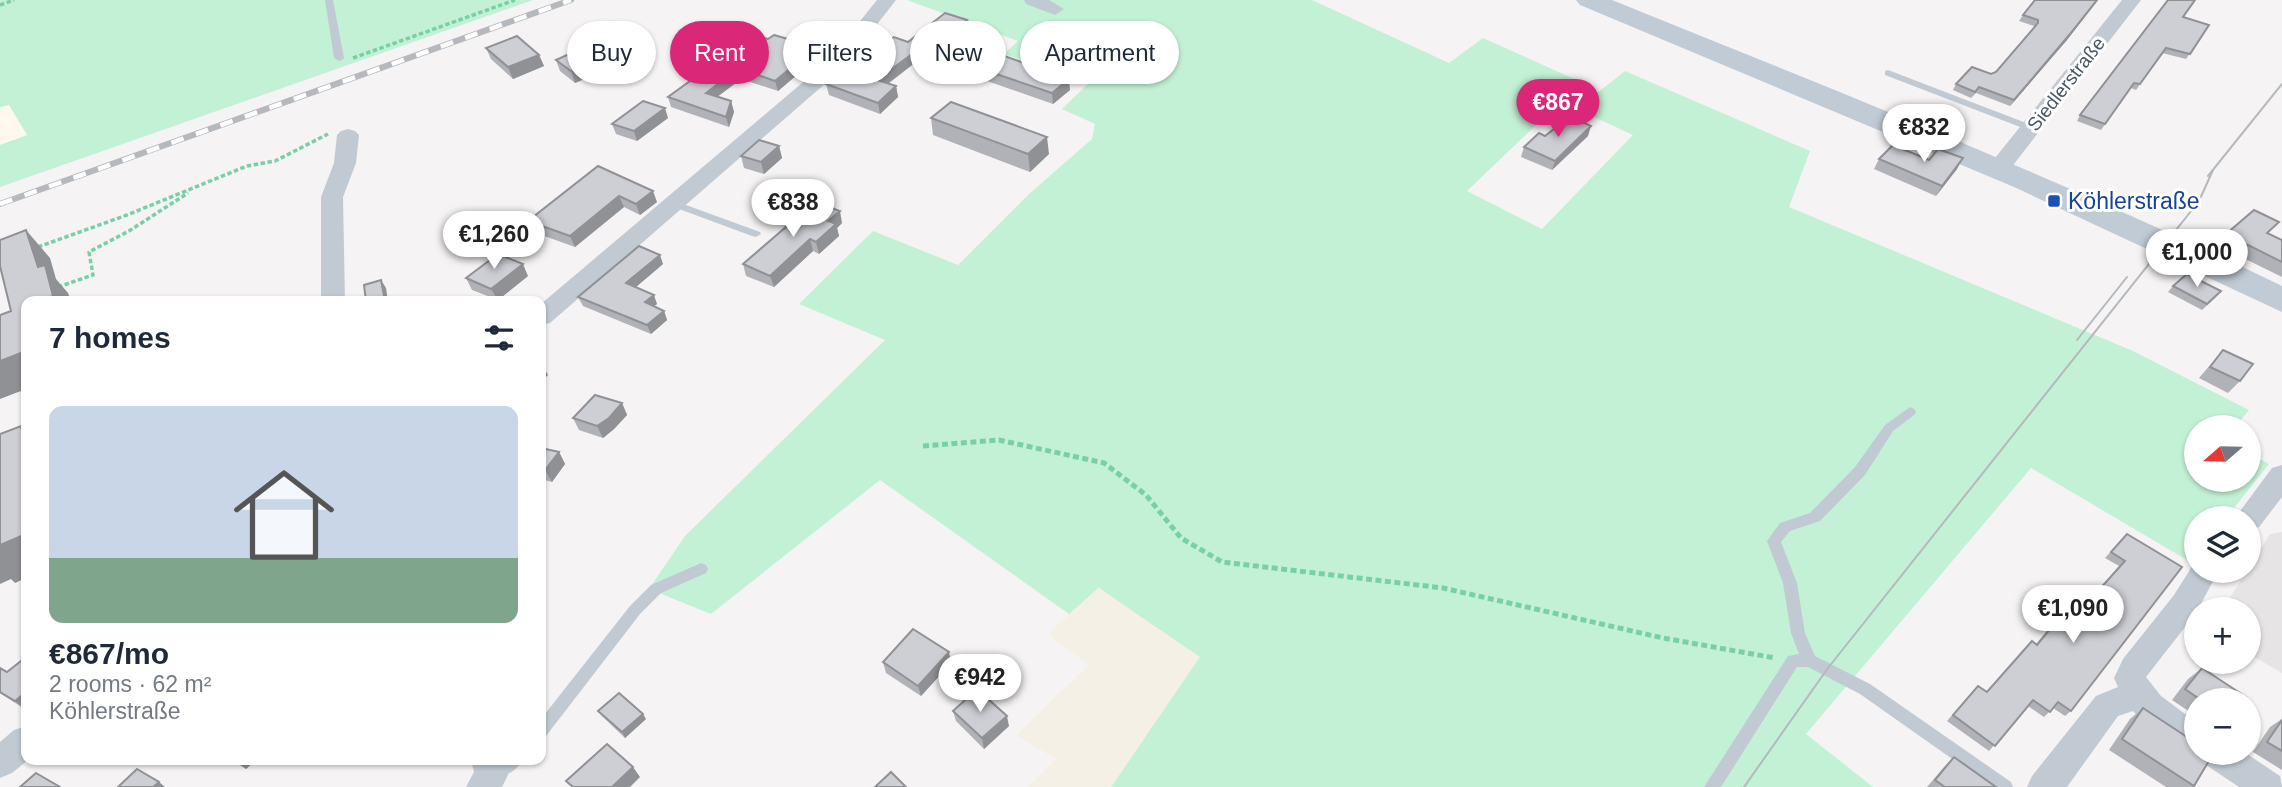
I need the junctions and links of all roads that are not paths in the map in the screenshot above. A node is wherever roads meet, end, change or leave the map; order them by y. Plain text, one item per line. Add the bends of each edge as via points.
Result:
1 (329, 0) edge
2 (887, 0) edge
3 (1033, 0) edge
4 (1589, 0) edge
5 (2132, 0) edge
6 (1055, 9) dead end
7 (339, 58) road end
8 (1888, 73) dead end
9 (2031, 128) junction
10 (348, 135) road end
11 (1999, 168) junction
12 (675, 204) junction
13 (756, 234) dead end
14 (333, 296) edge
15 (2282, 300) edge
16 (546, 313) edge
17 (1910, 412) dead end
18 (2282, 476) edge
19 (2259, 506) edge
20 (701, 569) dead end
21 (2197, 583) edge
22 (1801, 660) junction
23 (2137, 695) junction
24 (546, 725) edge
25 (2184, 732) edge
26 (21, 745) edge
27 (0, 762) edge
28 (2235, 765) edge
29 (1712, 787) edge
30 (2005, 787) edge
31 (2043, 787) edge
32 (2268, 787) edge

1 - 7 lane
2 - 12 street via 835,65
3 - 6 street
4 - 11 street
5 - 9 street, Siedlerstraße
8 - 9 lane
9 - 11 street, Siedlerstraße
10 - 14 street via 345,163 332,197
11 - 15 street via 2168,242
12 - 13 lane
12 - 16 street
17 - 22 lane via 1889,428 1860,471 1815,517 1784,527 1774,541 1790,583
18 - 19 street
20 - 24 lane via 656,589 635,610
21 - 23 street via 2134,669 2130,678
22 - 29 lane
22 - 30 lane via 1865,689
23 - 25 street
23 - 31 street via 2107,706
26 - 27 street
28 - 32 street

